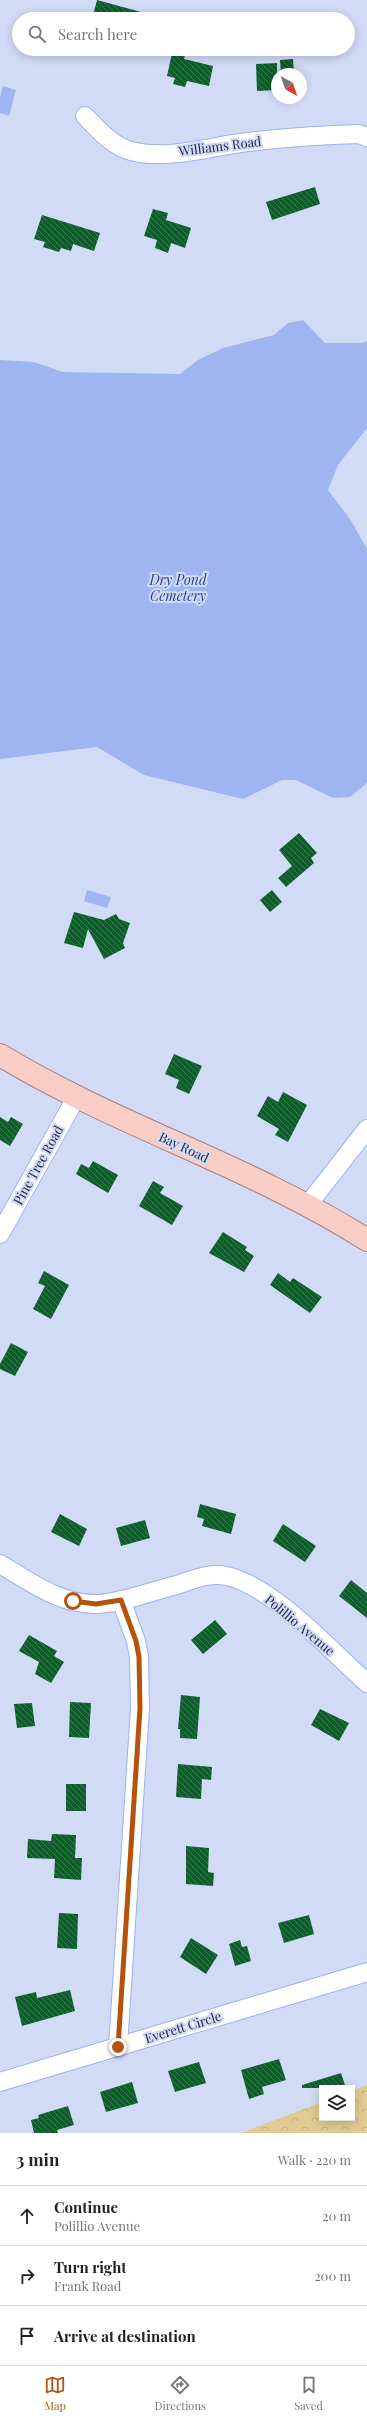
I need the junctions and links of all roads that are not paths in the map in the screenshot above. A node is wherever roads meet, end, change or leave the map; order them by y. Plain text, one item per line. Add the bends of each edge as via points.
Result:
1 (85, 116) dead end
2 (367, 137) edge
3 (0, 1055) edge
4 (77, 1096) junction
5 (367, 1129) edge
6 (307, 1206) junction
7 (0, 1234) edge
8 (367, 1240) edge
9 (0, 1564) edge
10 (121, 1600) junction
11 (367, 1684) edge
12 (367, 1972) edge
13 (118, 2047) junction
14 (0, 2082) edge

1 - 2 street, Williams Road via 112,142 142,153 175,152 303,135 359,134
3 - 4 main road, Bay Road
4 - 6 main road, Bay Road
4 - 7 street, Pine Tree Road
5 - 6 street
6 - 8 main road, Bay Road
9 - 10 street, Polillio Avenue via 63,1599 96,1604
10 - 11 street, Polillio Avenue via 214,1575 234,1578 257,1589 284,1608
10 - 13 street via 136,1641 140,1682
12 - 13 street, Everett Circle
13 - 14 street, Everett Circle

